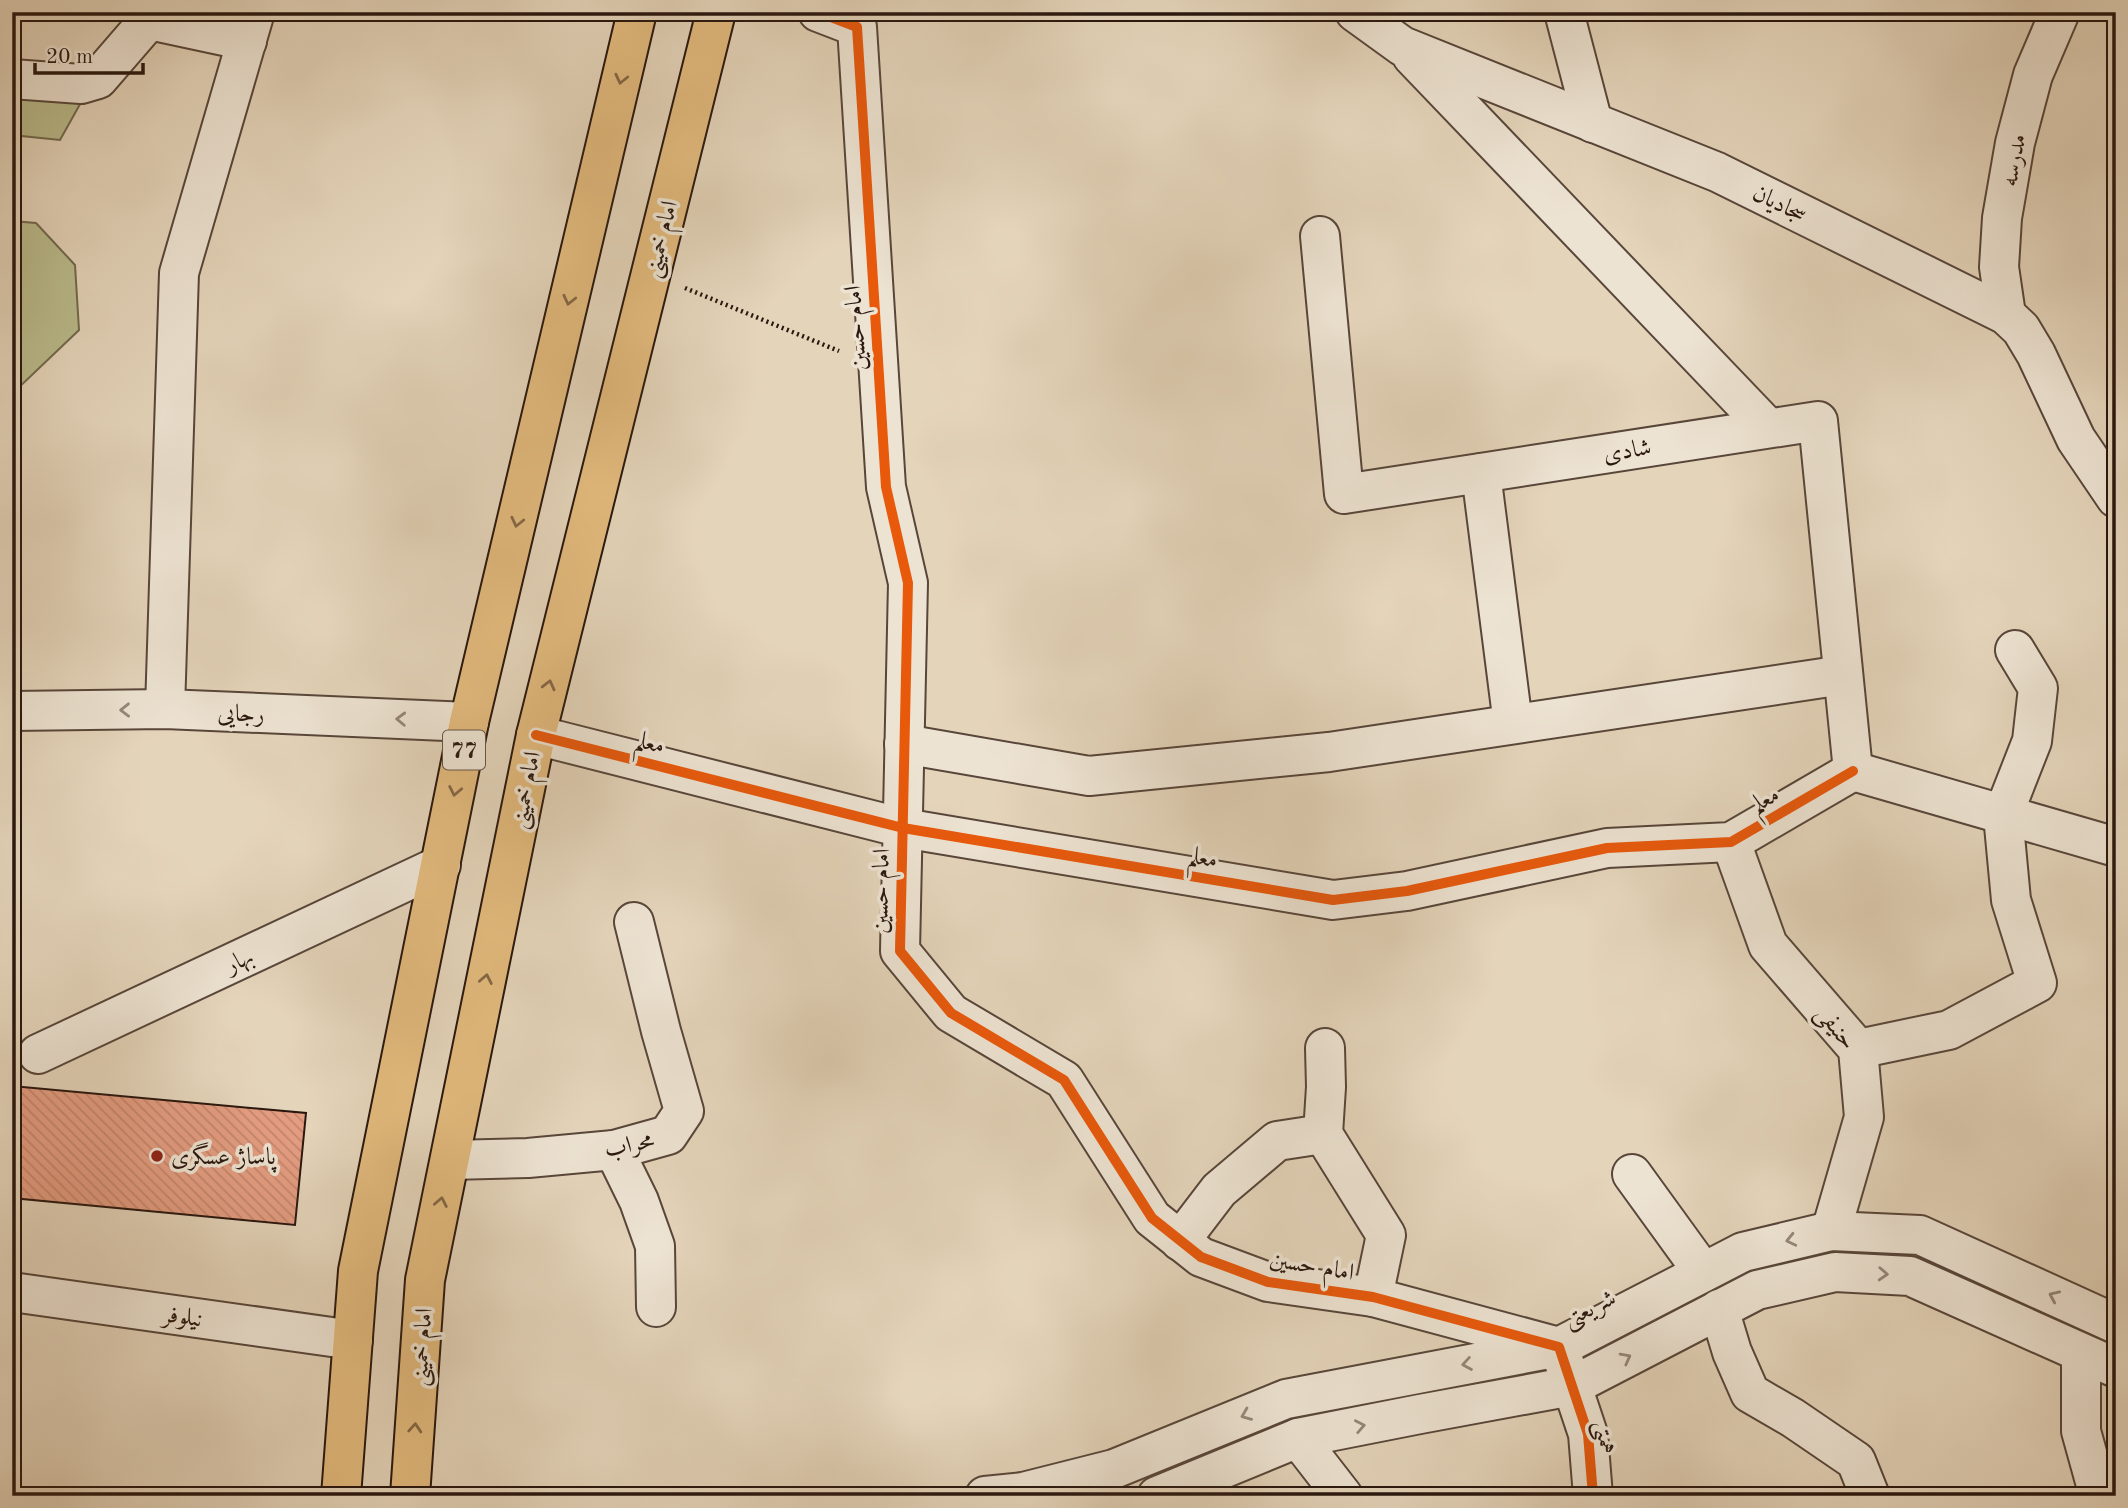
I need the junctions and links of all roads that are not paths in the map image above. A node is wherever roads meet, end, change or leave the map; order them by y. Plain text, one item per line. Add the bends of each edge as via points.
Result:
1 (636, 12) edge
2 (716, 12) edge
3 (818, 12) edge
4 (1356, 12) edge
5 (1564, 12) edge
6 (2060, 12) edge
7 (150, 16) edge
8 (251, 27) edge
9 (1402, 46) junction
10 (12, 79) edge
11 (1593, 123) junction
12 (1320, 236) dead end
13 (2006, 315) junction
14 (1769, 428) junction
15 (1480, 473) junction
16 (2116, 498) edge
17 (2015, 650) dead end
18 (1843, 675) junction
19 (165, 709) junction
20 (12, 711) edge
21 (469, 722) junction
22 (1513, 724) junction
23 (536, 735) junction
24 (904, 744) junction
25 (1853, 771) junction
26 (2003, 815) junction
27 (903, 828) junction
28 (1731, 842) junction
29 (2116, 847) edge
30 (441, 866) junction
31 (634, 922) dead end
32 (1325, 1048) dead end
33 (1858, 1049) junction
34 (38, 1054) dead end
35 (1323, 1135) junction
36 (614, 1150) junction
37 (450, 1160) junction
38 (1632, 1174) dead end
39 (1832, 1231) junction
40 (1180, 1241) junction
41 (1703, 1272) junction
42 (12, 1292) edge
43 (1373, 1297) junction
44 (656, 1307) dead end
45 (1719, 1310) junction
46 (2116, 1324) edge
47 (353, 1340) junction
48 (1559, 1347) junction
49 (2081, 1353) junction
50 (2116, 1368) edge
51 (1572, 1386) junction
52 (1298, 1438) junction
53 (341, 1496) edge
54 (410, 1496) edge
55 (985, 1496) edge
56 (1157, 1496) edge
57 (1343, 1496) edge
58 (1593, 1496) edge
59 (1870, 1496) edge
60 (2099, 1496) edge

1 -> 21 highway, 77
23 -> 2 highway, امام خمینی
3 - 24 street, امام حسین via 857,27 886,487 908,583
4 - 9 street, سجادیان
5 - 11 street
6 - 13 street, مدرسه via 2033,75 2015,143 1999,267
7 - 8 street
7 - 10 street via 98,79 81,84
8 - 19 street via 179,273
9 - 11 street, سجادیان
9 - 14 street
11 - 13 street, سجادیان via 1717,172
12 - 15 street, شادی via 1344,494
13 - 16 street, سجادیان via 2021,329 2076,439
14 - 15 street, شادی
14 - 18 street, شادی via 1818,421
15 - 22 street
17 - 26 street via 2038,688 2032,741
18 - 22 street
18 - 25 street, شادی
19 -> 20 street, رجایی
21 -> 19 street, رجایی
21 -> 30 highway, 77
22 - 24 street via 1329,752 1089,776
23 - 27 street, معلم
37 -> 23 highway, امام خمینی
24 - 27 street, امام حسین
25 - 26 street
25 - 28 street, معلم
26 - 29 street
26 - 33 street via 2011,900 2037,983 1949,1030
27 - 28 street, معلم via 1333,900 1407,891 1607,848
27 - 40 street, امام حسین via 900,951 951,1013 1064,1080 1152,1218
28 - 33 street, حنیفی via 1768,945
30 - 34 street, بهار
30 - 47 highway, 77 via 358,1271
31 - 36 street, محراب via 684,1111 668,1135
32 - 35 street
33 - 39 street, حنیفی via 1864,1117
35 - 40 street via 1276,1141 1219,1190
35 - 43 street via 1386,1234
36 - 37 street, محراب
36 - 44 street via 655,1246
54 -> 37 highway, امام خمینی via 425,1280
38 - 41 street
39 -> 41 street, شریعتی via 1743,1252
46 -> 39 street, شریعتی via 1920,1236
40 - 43 street, امام حسین via 1201,1257 1269,1282
41 - 48 street, شریعتی
42 - 47 street, نیلوفر
43 - 48 street, امام حسین
45 -> 49 street via 1757,1290 1835,1272 1910,1276
51 -> 45 street
45 - 59 street via 1750,1393 1856,1461
47 - 53 highway, 77
48 - 51 street, همتی
48 -> 55 street, شریعتی via 1286,1399 1114,1469 1023,1492
49 - 50 street
49 - 60 street via 2081,1431
52 -> 51 street
51 - 58 street, همتی via 1588,1434
52 - 56 street
52 - 57 street

